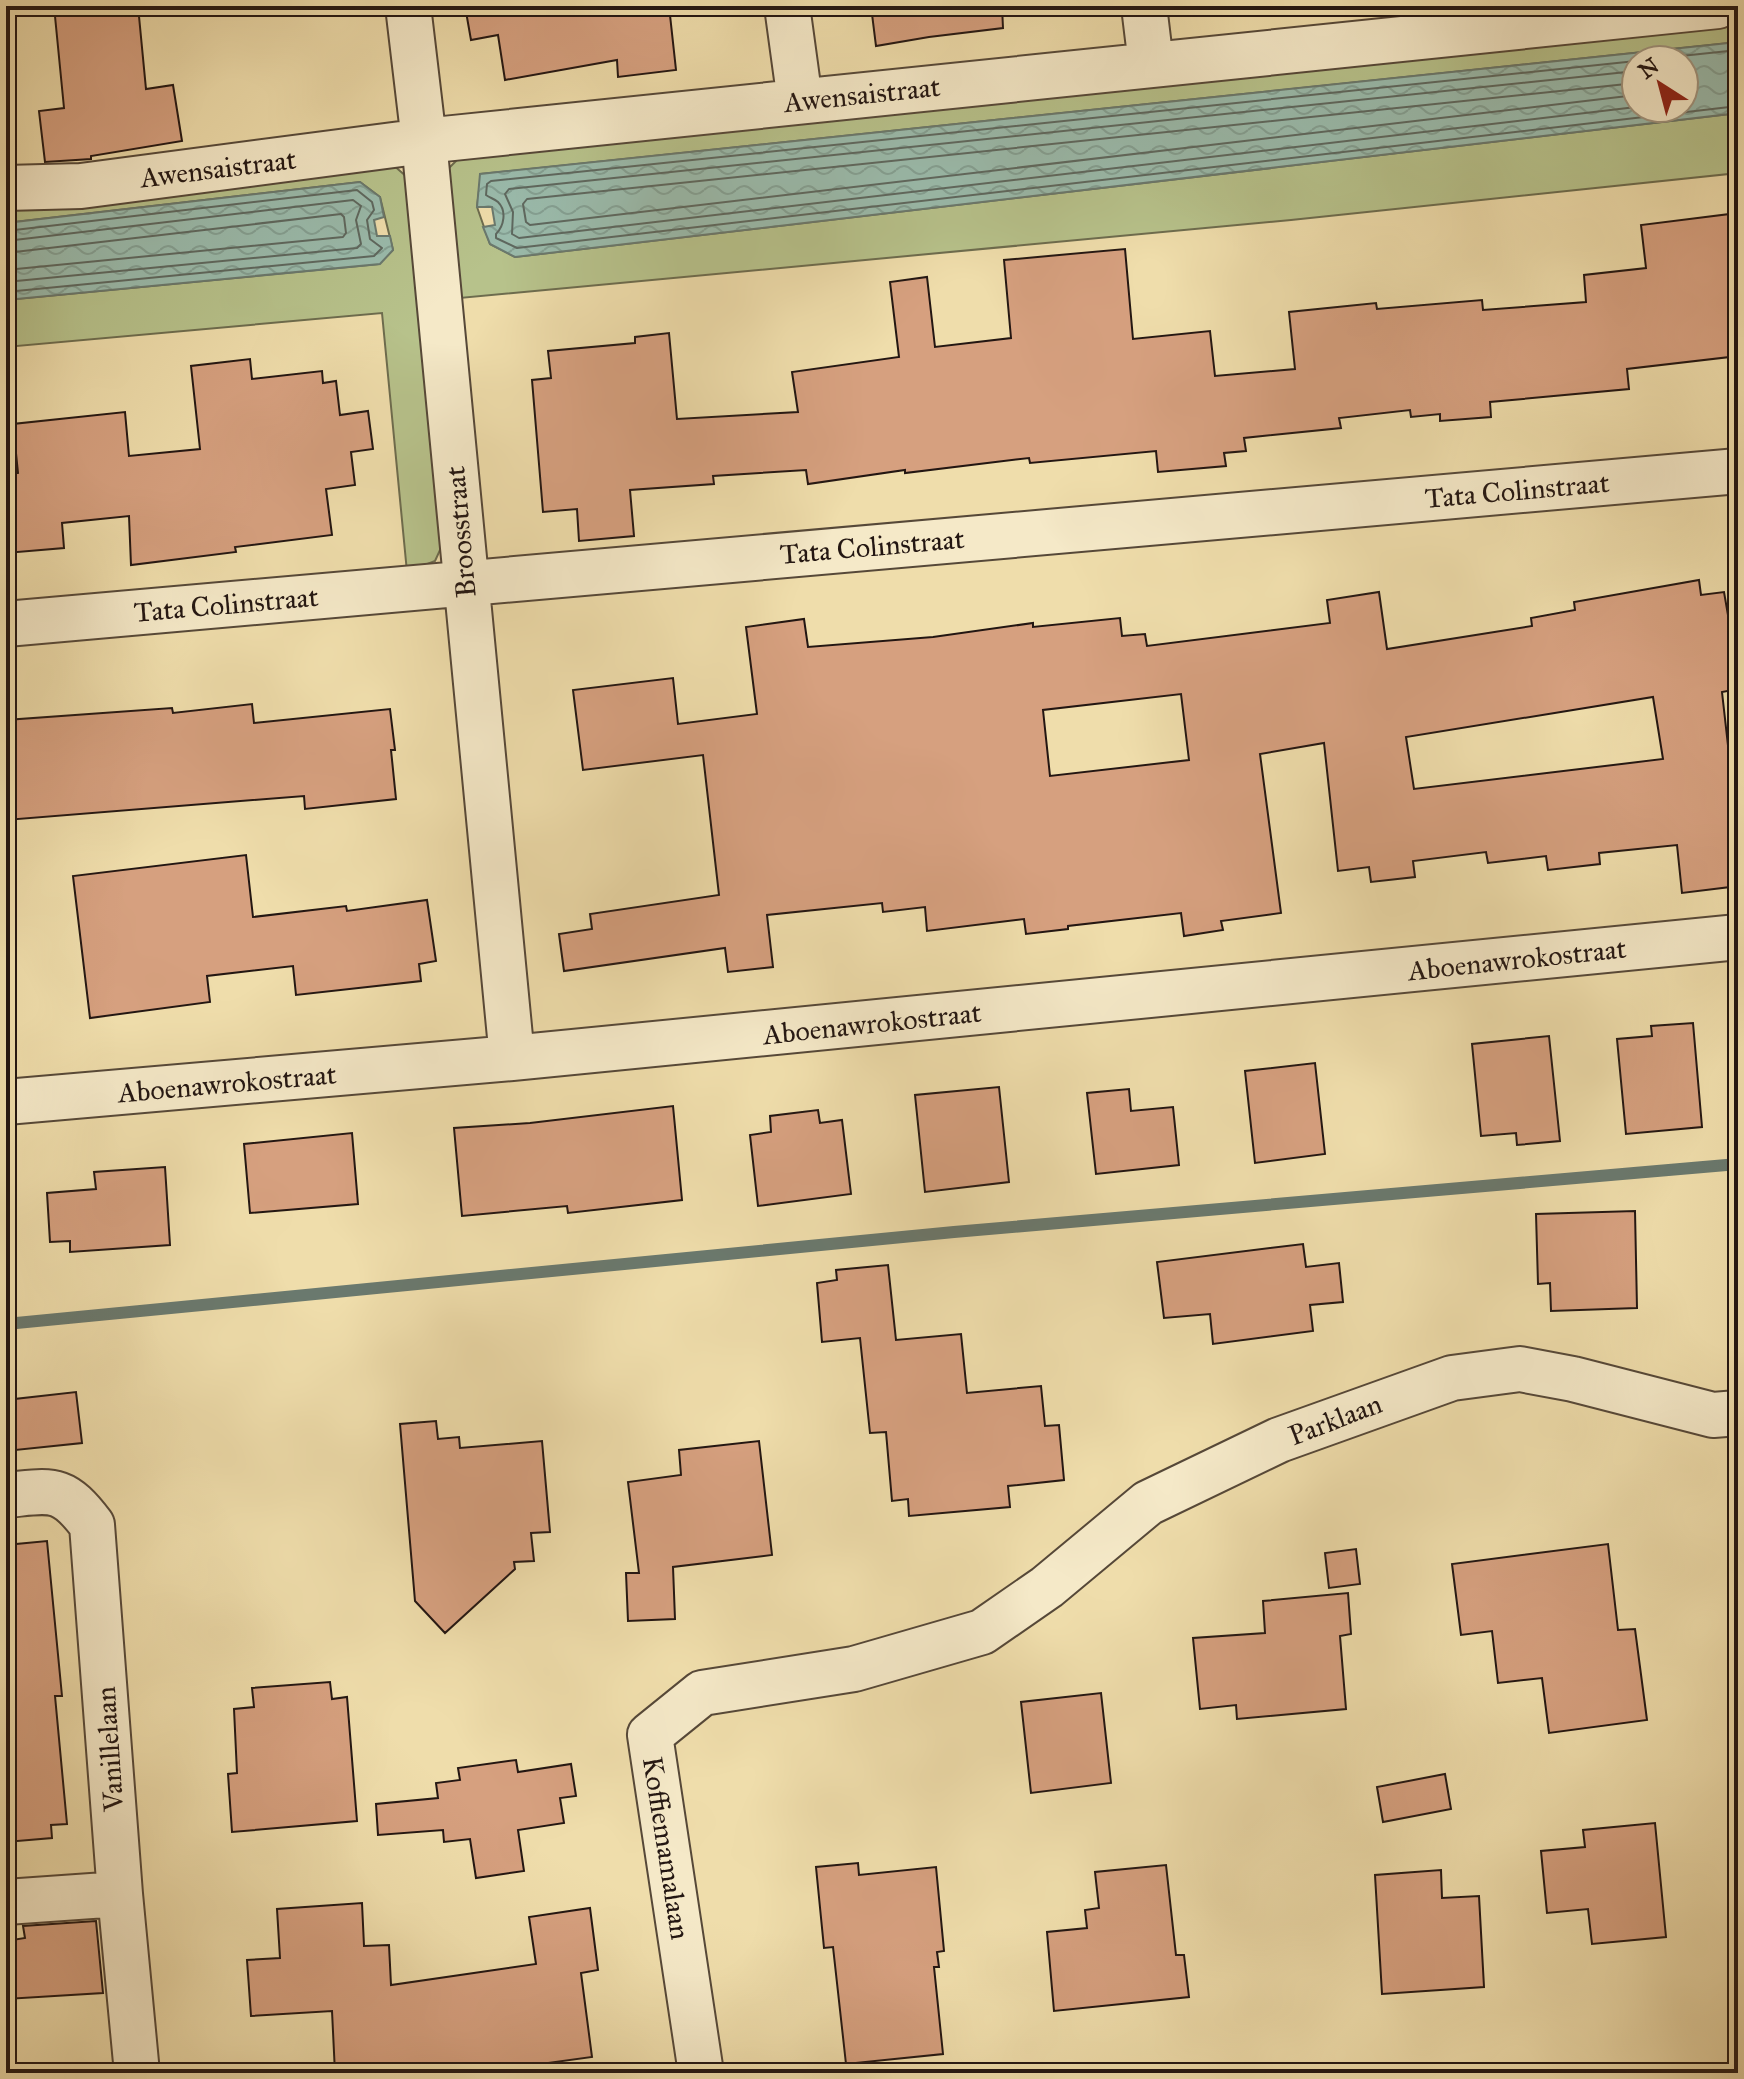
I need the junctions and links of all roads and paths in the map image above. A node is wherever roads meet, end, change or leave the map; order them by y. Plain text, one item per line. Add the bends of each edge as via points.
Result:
1 (408, 6) edge
2 (787, 6) edge
3 (1144, 6) edge
4 (1718, 6) edge
5 (1519, 17) edge
6 (1151, 64) junction
7 (800, 101) junction
8 (424, 141) junction
9 (6, 188) edge
10 (1738, 471) edge
11 (464, 582) junction
12 (6, 624) edge
13 (1738, 937) edge
14 (512, 1058) junction
15 (6, 1102) edge
16 (1738, 1413) edge
17 (6, 1495) edge
18 (982, 1632) joint
19 (120, 1894) junction
20 (6, 1902) edge
21 (137, 2073) edge
22 (701, 2073) edge

1 - 8 street, Broosstraat
2 - 7 street
3 - 6 street
4 - 5 street, Awensaistraat
5 - 6 street, Awensaistraat
6 - 7 street, Awensaistraat
7 - 8 street, Awensaistraat
8 - 9 street, Awensaistraat via 81,186
8 - 11 street, Broosstraat
10 - 11 street, Tata Colinstraat
11 - 12 street, Tata Colinstraat
11 - 14 street, Broosstraat
13 - 14 street, Aboenawrokostraat
14 - 15 street, Aboenawrokostraat
16 - 18 street, Parklaan via 1713,1415 1520,1369 1452,1378 1279,1440 1148,1503 1047,1587
17 - 19 street, Vanillelaan via 54,1491 77,1504 92,1525
18 - 22 street, Koffiemamalaan via 854,1669 702,1693 650,1735
19 - 20 street
19 - 21 street, Vanillelaan

